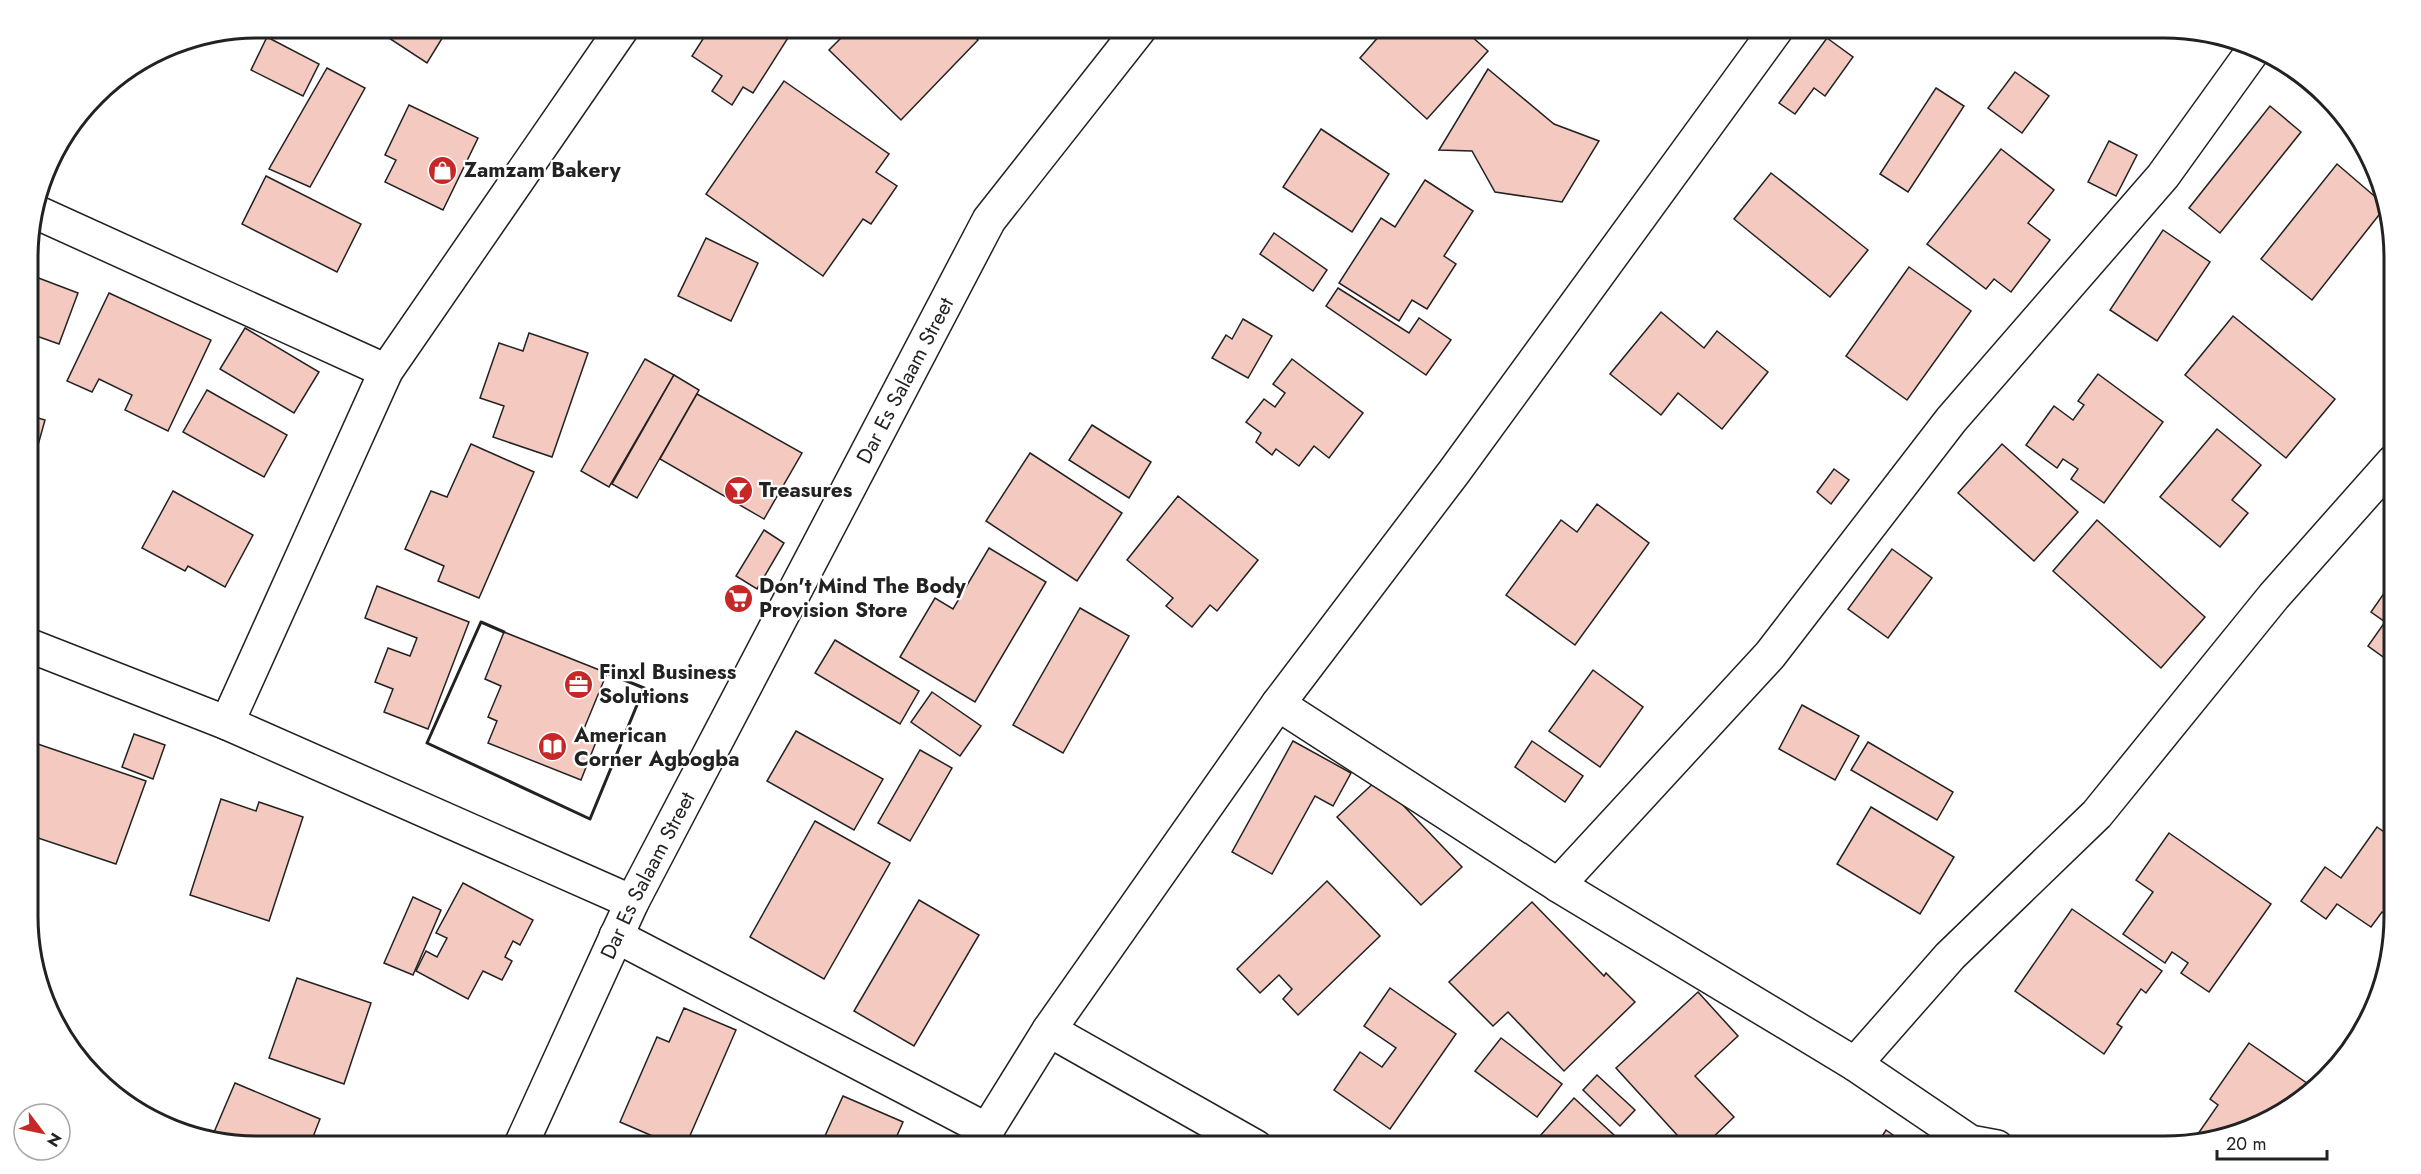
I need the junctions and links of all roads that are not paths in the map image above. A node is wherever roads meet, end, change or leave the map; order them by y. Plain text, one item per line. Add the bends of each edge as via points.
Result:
1 (615, 38) edge
2 (1131, 38) edge
3 (1770, 38) edge
4 (2250, 55) edge
5 (42, 215) edge
6 (386, 371) junction
7 (2384, 472) edge
8 (38, 649) edge
9 (1278, 704) junction
10 (227, 723) junction
11 (1558, 885) junction
12 (632, 902) junction
13 (616, 936) junction
14 (1049, 1029) junction
15 (1855, 1064) junction
16 (525, 1136) edge
17 (979, 1136) edge
18 (984, 1136) edge
19 (1237, 1136) edge
20 (1964, 1136) edge

1 - 6 street
2 - 12 street, Dar Es Salaam Street via 989,220
3 - 9 street via 1454,472
4 - 11 street via 2163,176 1951,420 1770,655
5 - 6 street
6 - 10 street
7 - 15 street via 2274,596 2097,814 1950,956
8 - 10 street
9 - 11 street
9 - 14 street
10 - 12 street
11 - 15 street
12 - 13 street, Dar Es Salaam Street
13 - 16 street, Dar Es Salaam Street
13 - 17 street
14 - 18 street
14 - 19 street
15 - 20 street

